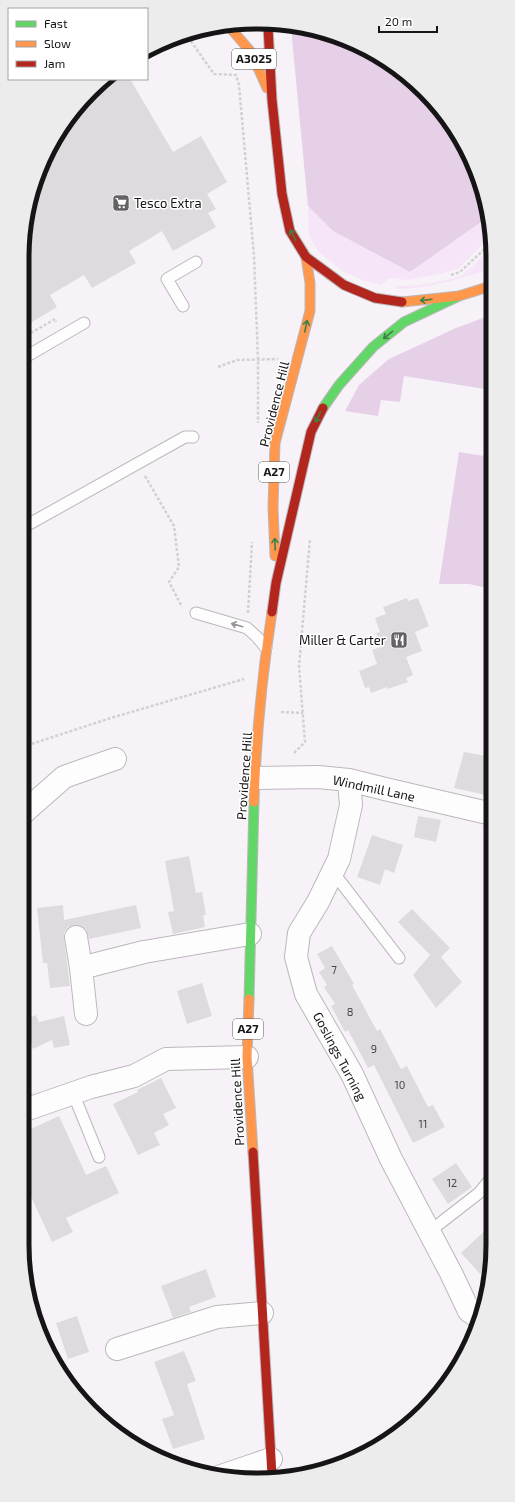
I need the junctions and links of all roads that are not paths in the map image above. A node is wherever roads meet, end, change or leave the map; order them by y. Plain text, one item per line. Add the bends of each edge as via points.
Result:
1 (268, 29) edge
2 (232, 30) edge
3 (272, 100) junction
4 (306, 257) junction
5 (196, 262) dead end
6 (486, 288) edge
7 (459, 296) junction
8 (183, 306) dead end
9 (84, 323) dead end
10 (29, 355) edge
11 (193, 437) dead end
12 (29, 524) edge
13 (276, 583) junction
14 (196, 613) dead end
15 (266, 649) junction
16 (115, 759) dead end
17 (255, 778) junction
18 (349, 780) junction
19 (29, 808) edge
20 (486, 813) edge
21 (333, 872) junction
22 (250, 934) junction
23 (76, 937) dead end
24 (399, 958) dead end
25 (81, 968) junction
26 (86, 1014) dead end
27 (247, 1057) junction
28 (74, 1093) junction
29 (29, 1109) edge
30 (99, 1157) dead end
31 (486, 1184) edge
32 (430, 1231) junction
33 (262, 1313) junction
34 (475, 1315) edge
35 (117, 1349) dead end
36 (272, 1467) edge
37 (240, 1473) edge

1 - 3 main road
2 - 3 main road, A3025 via 251,52
4 -> 3 main road via 290,231 282,194
7 -> 4 main road via 396,302 375,298 344,286
13 -> 4 main road, Providence Hill / A27 via 273,507 275,443 310,311 310,283
5 - 8 lane via 168,279
6 - 7 main road
7 -> 13 main road, Providence Hill / A27 via 404,322 385,337 339,385 323,407 311,432
9 - 10 lane
11 - 12 lane via 185,437
13 - 15 main road, Providence Hill / A27
15 -> 14 lane via 247,628
15 - 17 main road, Providence Hill / A27
16 - 19 street via 64,777
17 - 18 street, Windmill Lane via 318,777
17 - 22 main road, Providence Hill / A27
18 - 20 street, Windmill Lane
18 - 21 street, Goslings Turning via 351,805 339,859
21 - 24 lane
21 - 32 street, Goslings Turning via 299,933 296,957 306,994 352,1074 391,1159
22 - 25 street via 144,952
22 - 27 main road, Providence Hill / A27
23 - 25 street
25 - 26 street
27 - 28 street via 166,1059 134,1076
27 - 33 main road, Providence Hill / A27
28 - 29 street
28 - 30 lane
31 - 32 lane via 479,1193
32 - 34 street, Goslings Turning via 469,1311
33 - 35 street via 217,1317
33 - 36 main road, Providence Hill / A27
36 - 37 street

